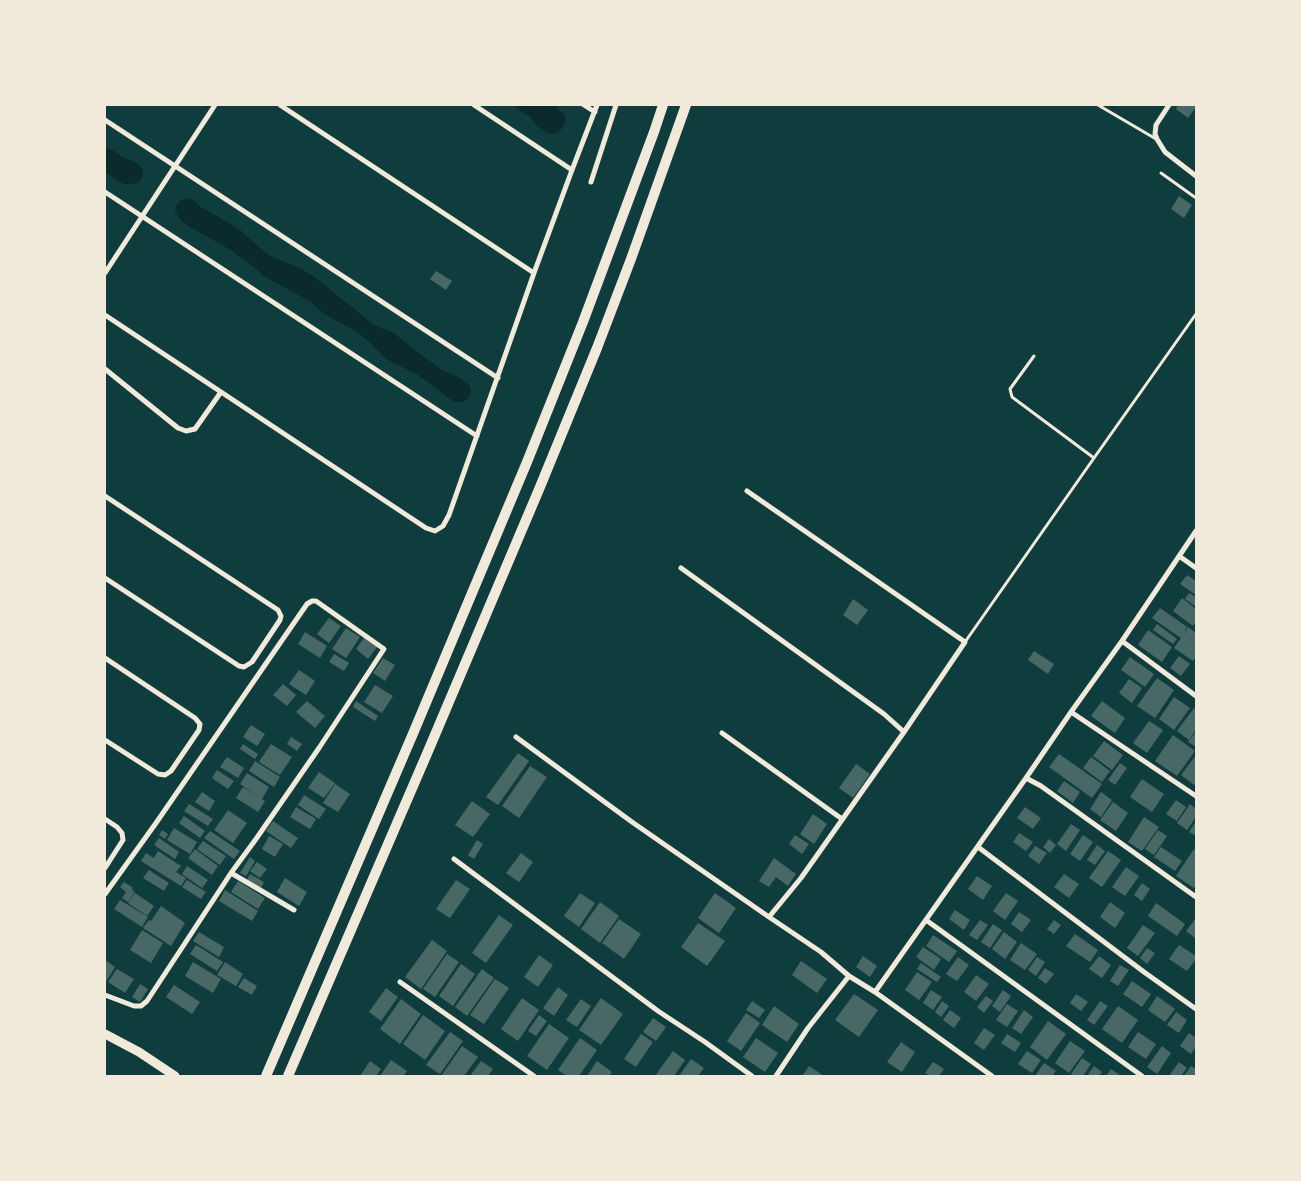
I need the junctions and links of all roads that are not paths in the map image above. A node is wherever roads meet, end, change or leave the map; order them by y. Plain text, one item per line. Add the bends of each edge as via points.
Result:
1 (216, 105) edge
2 (280, 105) edge
3 (474, 105) edge
4 (584, 105) edge
5 (597, 105) edge
6 (616, 105) edge
7 (663, 105) edge
8 (686, 105) edge
9 (1098, 105) edge
10 (1169, 105) edge
11 (595, 112) junction
12 (105, 120) edge
13 (1157, 139) junction
14 (175, 166) junction
15 (572, 170) junction
16 (1161, 173) dead end
17 (1196, 176) edge
18 (591, 182) dead end
19 (105, 192) edge
20 (1196, 198) edge
21 (142, 216) junction
22 (105, 273) edge
23 (534, 273) junction
24 (1196, 314) edge
25 (105, 316) edge
26 (1034, 356) dead end
27 (105, 369) edge
28 (498, 378) junction
29 (221, 392) junction
30 (477, 436) junction
31 (1094, 458) junction
32 (747, 491) dead end
33 (105, 496) edge
34 (1196, 531) edge
35 (1178, 556) junction
36 (681, 568) dead end
37 (1196, 568) edge
38 (105, 578) edge
39 (1122, 641) junction
40 (965, 642) junction
41 (105, 658) edge
42 (1196, 696) edge
43 (1071, 712) junction
44 (904, 732) junction
45 (722, 733) dead end
46 (516, 737) dead end
47 (105, 740) edge
48 (1026, 778) junction
49 (1196, 796) edge
50 (105, 820) edge
51 (842, 820) junction
52 (978, 847) junction
53 (454, 859) dead end
54 (105, 868) edge
55 (231, 872) junction
56 (105, 894) edge
57 (1196, 897) edge
58 (294, 910) dead end
59 (769, 918) junction
60 (926, 920) junction
61 (849, 976) junction
62 (400, 982) dead end
63 (875, 992) junction
64 (105, 995) edge
65 (1196, 1009) edge
66 (105, 1034) edge
67 (175, 1076) edge
68 (266, 1076) edge
69 (288, 1076) edge
70 (534, 1076) edge
71 (752, 1076) edge
72 (776, 1076) edge
73 (992, 1076) edge
74 (1142, 1076) edge

1 - 14 street
2 - 23 street
3 - 15 street
4 - 11 street
5 - 11 street
6 - 18 street
7 - 68 highway via 590,306 527,462
8 - 69 highway via 631,259 565,426
9 - 13 lane
10 - 13 street via 1156,125
11 - 15 street
12 - 14 street
13 - 17 street via 1164,152
14 - 21 street
14 - 28 street
15 - 23 street
16 - 20 lane
19 - 21 street
21 - 22 street
21 - 30 street
23 - 28 street
24 - 31 lane
25 - 29 street
26 - 31 lane via 1010,389 1012,397
27 - 29 street via 186,431 195,429
28 - 30 street
29 - 30 street via 435,531 443,526 449,515
31 - 40 lane
32 - 40 street
33 - 38 street via 278,610 281,616 252,662 239,666
34 - 35 street
35 - 37 street
35 - 39 street
36 - 44 street via 884,714
39 - 42 street
39 - 43 street
40 - 44 street
41 - 47 street via 196,718 200,724 166,775 158,774
43 - 48 street
43 - 49 street
44 - 51 street
45 - 51 street
46 - 59 street
48 - 52 street
48 - 57 street
50 - 54 street via 117,828 123,840
51 - 59 street
52 - 60 street
52 - 65 street
53 - 71 street via 658,1011
55 - 56 street via 384,649 314,601 307,604
55 - 58 street
55 - 64 street via 144,1005 134,1006
59 - 61 street
60 - 63 street
60 - 74 street
61 - 63 street
61 - 72 street
62 - 70 street
63 - 73 street
66 - 67 main road

